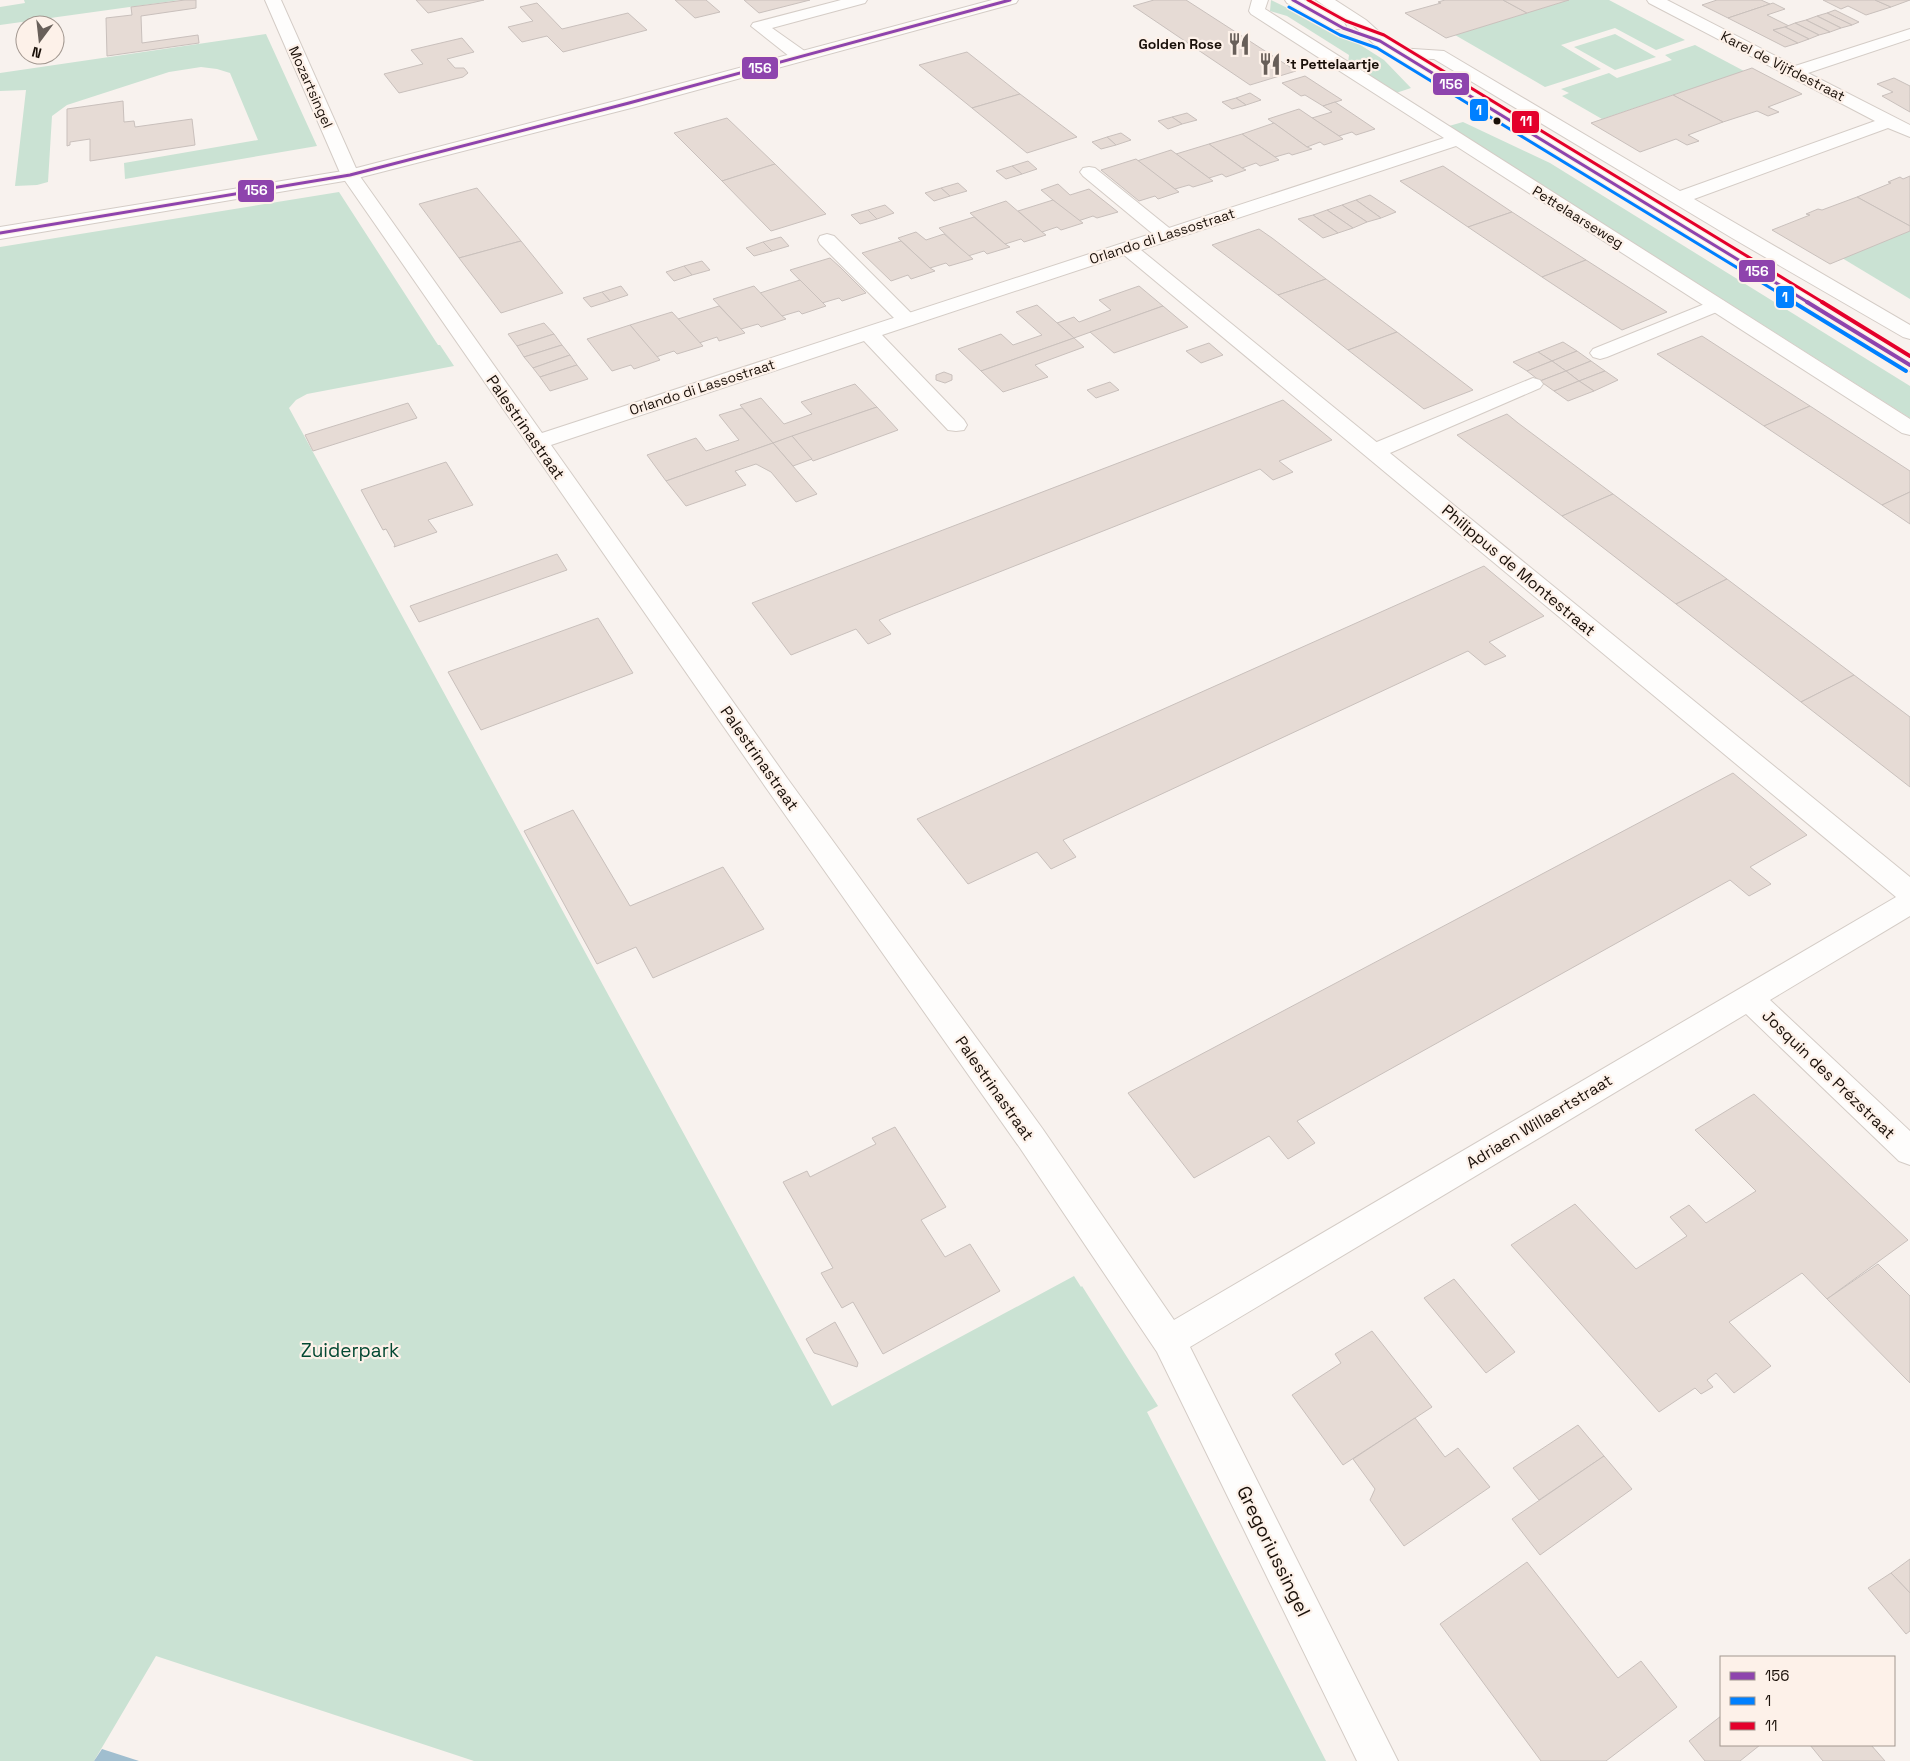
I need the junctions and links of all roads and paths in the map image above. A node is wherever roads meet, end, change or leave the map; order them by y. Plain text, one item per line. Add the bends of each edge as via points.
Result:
1 (273, 0) edge
2 (859, 0) edge
3 (1010, 0) edge
4 (1260, 0) edge
5 (1293, 0) edge
6 (1324, 0) edge
7 (1655, 0) edge
8 (1910, 34) edge
9 (1380, 41) junction
10 (1398, 53) junction
11 (800, 56) junction
12 (1794, 72) junction
13 (1890, 121) junction
14 (1910, 132) edge
15 (1456, 140) junction
16 (1088, 172) dead end
17 (350, 175) junction
18 (1680, 198) junction
19 (0, 232) edge
20 (1166, 235) junction
21 (828, 240) dead end
22 (1127, 248) junction
23 (1717, 305) junction
24 (907, 320) junction
25 (868, 333) junction
26 (1910, 333) edge
27 (1600, 354) dead end
28 (1910, 365) edge
29 (1533, 384) dead end
30 (956, 425) dead end
31 (1910, 428) edge
32 (537, 442) junction
33 (1375, 451) junction
34 (1910, 893) edge
35 (1910, 902) edge
36 (1748, 997) junction
37 (1910, 1151) edge
38 (1169, 1341) junction
39 (1378, 1761) edge

1 - 17 street, Mozartsingel
2 - 11 street via 759,26
3 - 11 street
4 - 15 street, Pettelaarseweg via 1257,11
5 - 9 street via 1343,28
6 - 9 street via 1360,23
7 - 12 street, Karel de Vijfdestraat
8 - 12 street
9 - 10 street
10 - 18 street via 1438,54
10 - 28 street
11 - 17 street
12 - 13 street, Karel de Vijfdestraat
13 - 14 street, Karel de Vijfdestraat
13 - 18 street
15 - 20 street, Orlando di Lassostraat
15 - 23 street, Pettelaarseweg
16 - 20 street
17 - 19 street
17 - 32 street, Palestrinastraat
18 - 26 street
20 - 22 street, Orlando di Lassostraat
21 - 24 street
22 - 24 street, Orlando di Lassostraat
22 - 33 street, Philippus de Montestraat
23 - 27 street
23 - 31 street, Pettelaarseweg
24 - 25 street, Orlando di Lassostraat
25 - 30 street
25 - 32 street, Orlando di Lassostraat
29 - 33 street
32 - 38 street, Palestrinastraat via 1031,1138
33 - 34 street, Philippus de Montestraat
35 - 36 street, Adriaen Willaertstraat
36 - 37 street, Josquin des Prézstraat
36 - 38 street, Adriaen Willaertstraat
38 - 39 street, Gregoriussingel

